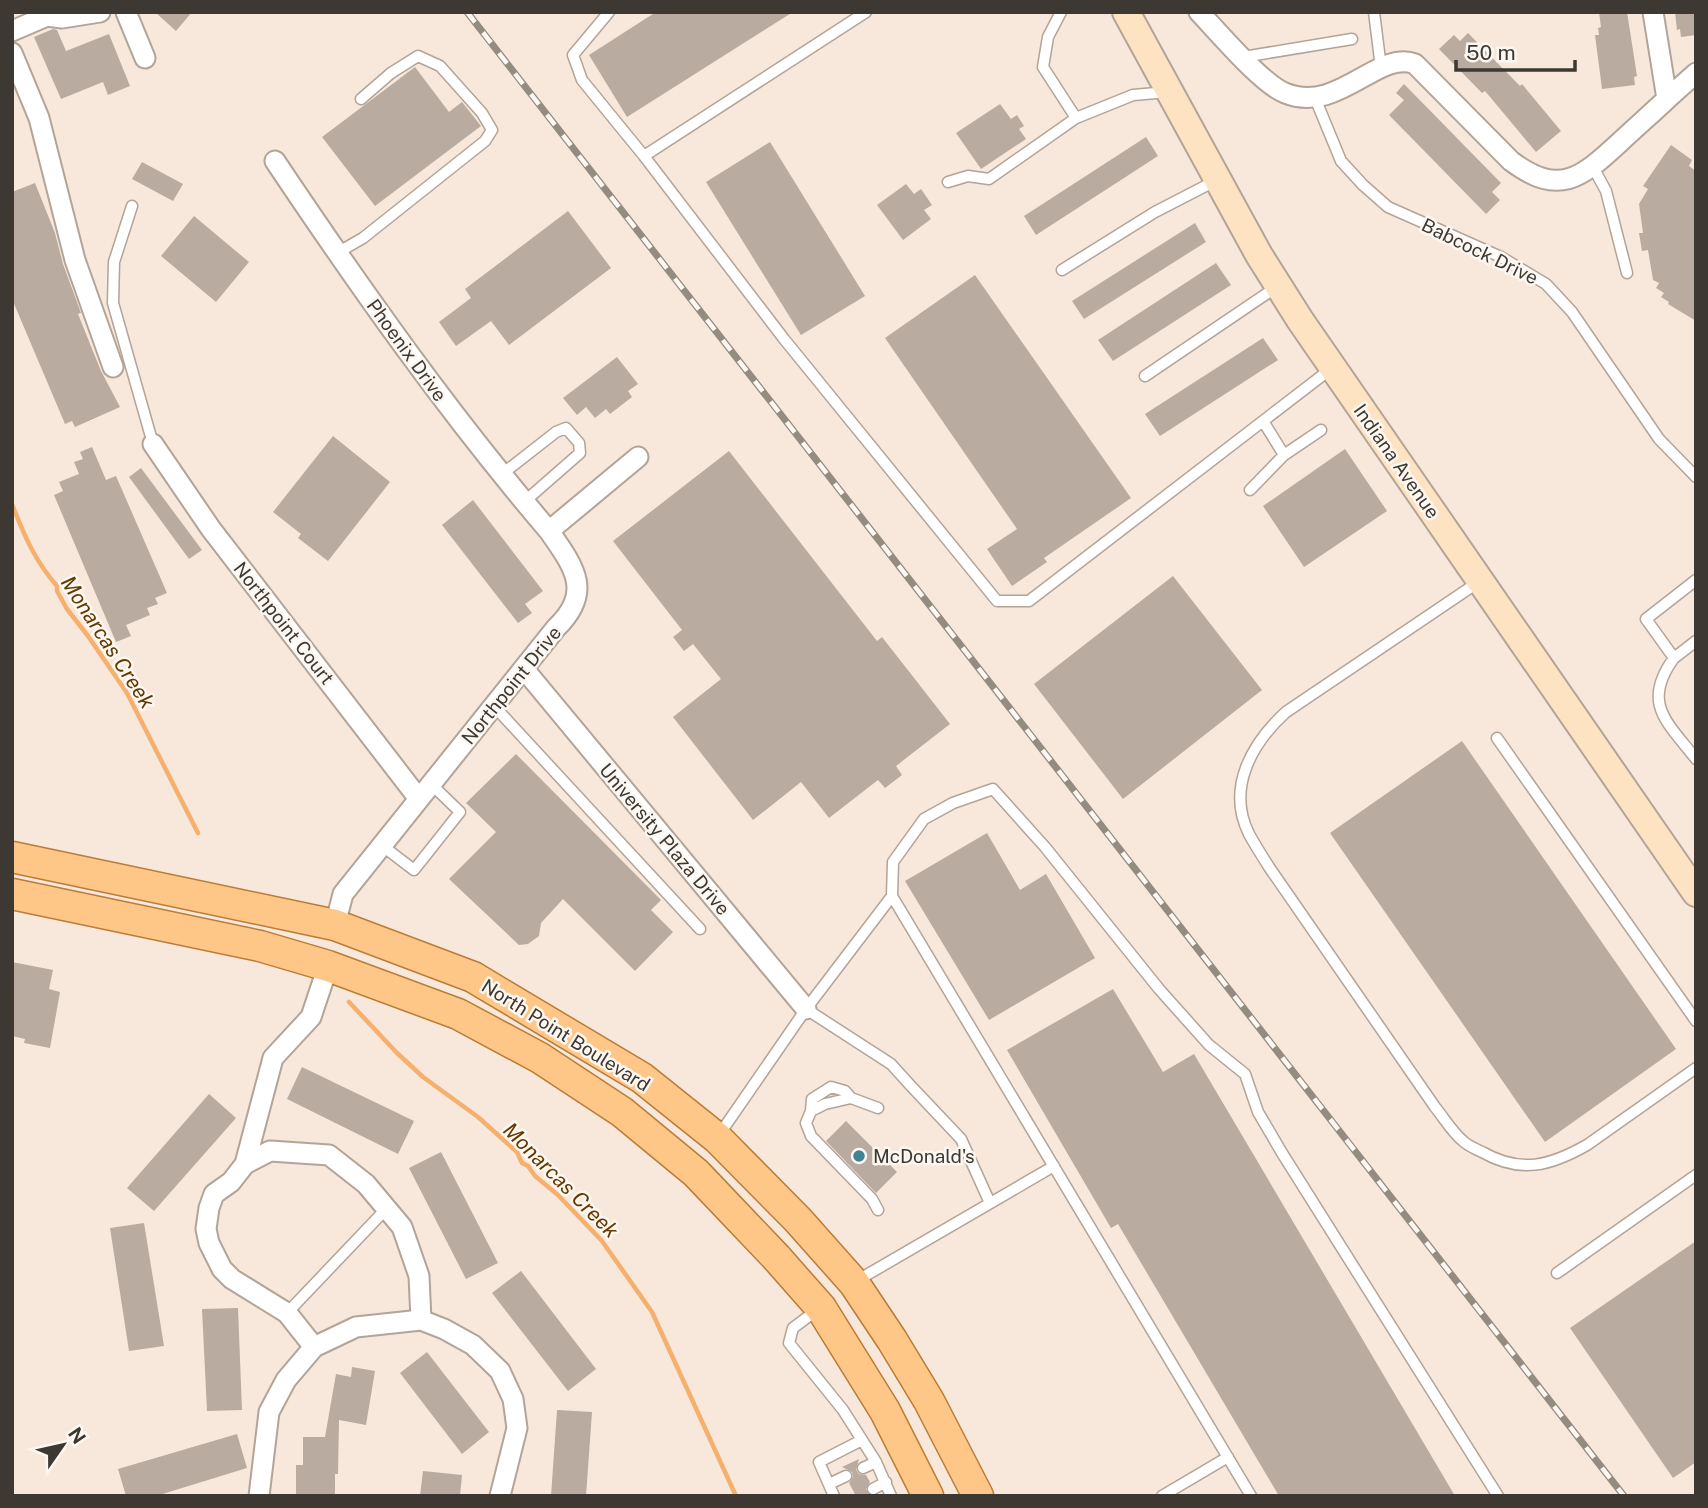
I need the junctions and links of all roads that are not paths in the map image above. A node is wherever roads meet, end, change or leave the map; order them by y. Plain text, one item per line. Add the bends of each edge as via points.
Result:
1 (100, 12) edge
2 (126, 12) edge
3 (609, 12) edge
4 (866, 12) edge
5 (1061, 12) edge
6 (1125, 12) edge
7 (1199, 12) edge
8 (1374, 12) edge
9 (1653, 12) edge
10 (46, 14) edge
11 (12, 31) edge
12 (1352, 39) dead end
13 (12, 53) edge
14 (1243, 57) junction
15 (145, 58) dead end
16 (1381, 69) junction
17 (1696, 73) edge
18 (1169, 92) junction
19 (1315, 98) junction
20 (361, 99) dead end
21 (1667, 99) junction
22 (1076, 118) junction
23 (644, 156) junction
24 (275, 161) dead end
25 (1593, 167) junction
26 (1217, 179) junction
27 (948, 182) dead end
28 (132, 206) dead end
29 (337, 253) junction
30 (1062, 270) dead end
31 (1627, 273) dead end
32 (1278, 286) junction
33 (113, 367) dead end
34 (1333, 368) junction
35 (1145, 376) dead end
36 (1264, 421) junction
37 (1321, 430) dead end
38 (153, 444) joint
39 (1284, 455) junction
40 (638, 457) dead end
41 (501, 475) junction
42 (1696, 477) edge
43 (1250, 491) dead end
44 (524, 502) junction
45 (549, 531) junction
46 (1696, 580) edge
47 (1480, 581) junction
48 (1696, 641) edge
49 (1674, 658) junction
50 (524, 669) junction
51 (494, 706) junction
52 (1497, 738) dead end
53 (1696, 759) edge
54 (425, 791) junction
55 (384, 847) junction
56 (12, 857) edge
57 (1696, 893) edge
58 (12, 894) edge
59 (892, 896) junction
60 (335, 925) junction
61 (700, 929) dead end
62 (200, 934) junction
63 (328, 966) junction
64 (491, 987) junction
65 (806, 1009) junction
66 (1696, 1021) edge
67 (1696, 1068) edge
68 (851, 1098) junction
69 (878, 1108) dead end
70 (811, 1111) junction
71 (717, 1138) junction
72 (245, 1164) junction
73 (1054, 1166) junction
74 (1696, 1175) edge
75 (990, 1203) junction
76 (387, 1208) junction
77 (878, 1210) dead end
78 (776, 1257) junction
79 (1557, 1273) dead end
80 (853, 1283) junction
81 (821, 1308) junction
82 (287, 1313) junction
83 (421, 1320) junction
84 (892, 1340) junction
85 (314, 1347) junction
86 (862, 1440) junction
87 (1228, 1457) junction
88 (876, 1462) junction
89 (863, 1468) dead end
90 (846, 1476) dead end
91 (886, 1482) junction
92 (829, 1484) junction
93 (873, 1489) dead end
94 (260, 1496) edge
95 (500, 1496) edge
96 (834, 1496) edge
97 (891, 1496) edge
98 (928, 1496) edge
99 (978, 1496) edge
100 (1162, 1496) edge
101 (1251, 1496) edge
102 (1497, 1496) edge

1 - 10 street via 62,18
2 - 15 street
3 - 23 lane via 573,55 582,80
4 - 23 lane
5 - 22 lane via 1048,37 1043,67
6 - 18 main road, Indiana Avenue
7 - 14 street
8 - 16 lane
9 - 21 street
10 - 11 street
12 - 14 lane
13 - 33 street via 39,118 75,260
14 - 19 street via 1272,86 1298,97
16 - 19 street
16 - 25 street via 1400,61 1415,64 1528,174 1558,180
17 - 21 street
18 - 22 lane via 1133,95
18 - 26 main road, Indiana Avenue
19 - 42 lane, Babcock Drive via 1341,161 1388,207 1501,257 1546,284 1572,312 1659,439
20 - 29 lane via 418,56 440,66 492,130 485,141 363,238
21 - 25 street
22 - 27 lane via 989,178 968,176
23 - 36 lane via 784,339 997,601 1029,601
24 - 29 street, Phoenix Drive
25 - 31 lane via 1606,191
26 - 30 lane
26 - 32 main road, Indiana Avenue
28 - 38 lane via 114,262 113,303
29 - 41 street, Phoenix Drive
32 - 34 main road, Indiana Avenue
32 - 35 lane
34 - 36 lane
34 - 47 main road, Indiana Avenue
36 - 39 lane
37 - 39 lane
38 - 54 street, Northpoint Court via 211,529
39 - 43 lane
40 - 45 street
41 - 44 street, Phoenix Drive
41 - 44 lane via 555,432 566,428 579,443 580,453
44 - 45 street, Phoenix Drive
45 - 50 street, Northpoint Drive via 566,556 579,589 571,613
46 - 49 lane via 1646,619
47 - 57 main road, Indiana Avenue
47 - 67 lane via 1268,728 1245,768 1240,801 1248,832 1463,1142 1518,1166 1543,1165 1587,1145
48 - 49 lane
49 - 53 lane via 1663,673 1658,704
50 - 51 street, Northpoint Drive
50 - 65 street, University Plaza Drive
51 - 54 street, Northpoint Drive
51 - 61 lane
52 - 66 lane
54 - 55 street, Northpoint Drive
54 - 55 lane via 460,812 414,870
55 - 60 street, Northpoint Drive via 343,894
56 - 60 main road, North Point Boulevard
58 - 62 main road, North Point Boulevard
59 - 65 lane
59 - 73 lane
59 - 102 lane via 893,862 924,819 993,789 1158,989 1209,1045 1245,1074 1258,1112 1282,1153
60 - 62 main road via 318,942 220,923
60 - 64 main road, North Point Boulevard
62 - 63 main road, North Point Boulevard
63 - 64 main road via 355,945 473,990
63 - 72 street via 311,1017 273,1058
63 - 78 main road, North Point Boulevard via 458,1014 551,1065 622,1112 696,1173
64 - 71 main road, North Point Boulevard via 642,1078
65 - 71 lane
65 - 75 lane via 891,1064 961,1139
68 - 69 lane
68 - 70 lane
68 - 70 lane via 831,1087 811,1099
70 - 77 lane via 806,1123 811,1136
71 - 80 main road, North Point Boulevard
72 - 76 street via 270,1151 329,1155 366,1184
72 - 82 street via 211,1200 206,1229 209,1243 217,1263 232,1279
73 - 75 lane
73 - 87 lane
74 - 79 lane
75 - 80 lane
76 - 82 lane
76 - 83 street via 402,1227 419,1276
78 - 80 main road via 801,1257 830,1286
78 - 81 main road, North Point Boulevard
80 - 84 main road, North Point Boulevard
81 - 84 main road via 848,1304 878,1336
81 - 86 lane via 793,1328 789,1343
81 - 98 main road, North Point Boulevard via 885,1412
82 - 85 street
83 - 85 street via 356,1327
83 - 95 street via 473,1345 500,1371 513,1399 517,1428
84 - 99 main road, North Point Boulevard
85 - 94 street via 286,1380 270,1412
86 - 88 lane
86 - 92 lane via 819,1462
87 - 100 lane
87 - 101 lane
88 - 89 lane
88 - 91 lane
90 - 92 lane
91 - 93 lane
91 - 97 lane
92 - 96 lane

